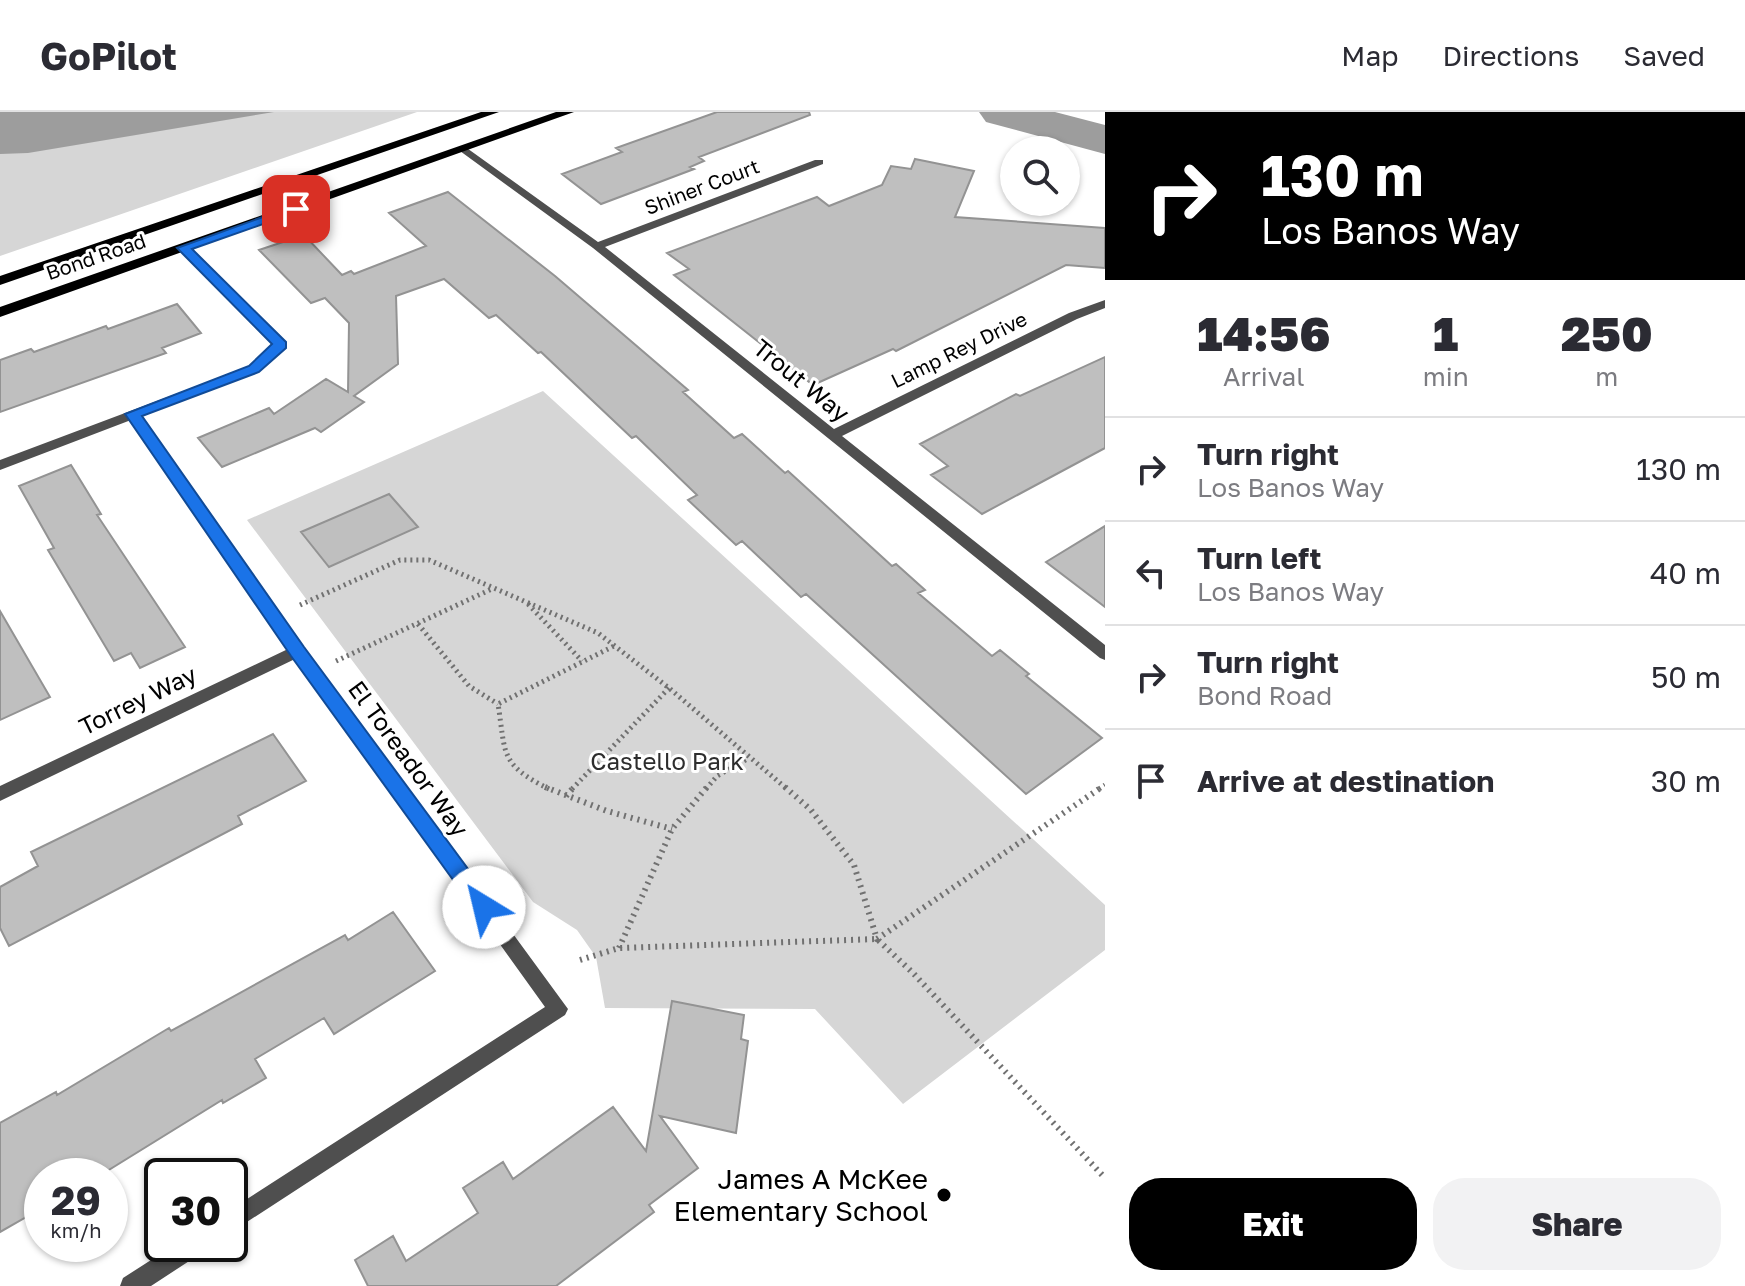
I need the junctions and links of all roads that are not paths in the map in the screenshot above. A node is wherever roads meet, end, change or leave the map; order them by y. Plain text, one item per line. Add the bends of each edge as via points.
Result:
1 (493, 112) edge
2 (568, 112) edge
3 (464, 149) junction
4 (819, 162) dead end
5 (597, 246) junction
6 (183, 248) junction
7 (0, 281) edge
8 (1105, 304) edge
9 (0, 312) edge
10 (133, 414) junction
11 (833, 435) junction
12 (0, 465) edge
13 (298, 651) junction
14 (1105, 654) edge
15 (0, 794) edge
16 (248, 1210) edge
17 (168, 1262) edge
18 (131, 1286) edge

1 - 7 main road, Bond Road
2 - 3 main road, Bond Road
3 - 5 street, Trout Way
3 - 6 main road, Bond Road
4 - 5 street, Shiner Court
5 - 11 street, Trout Way
6 - 9 main road, Bond Road
6 - 10 street via 281,345 254,369
8 - 11 street, Lamp Rey Drive
10 - 12 street
10 - 13 street, El Toreador Way
11 - 14 street, Trout Way
13 - 15 street, Torrey Way
13 - 16 street, El Toreador Way via 558,1009
17 - 18 street

